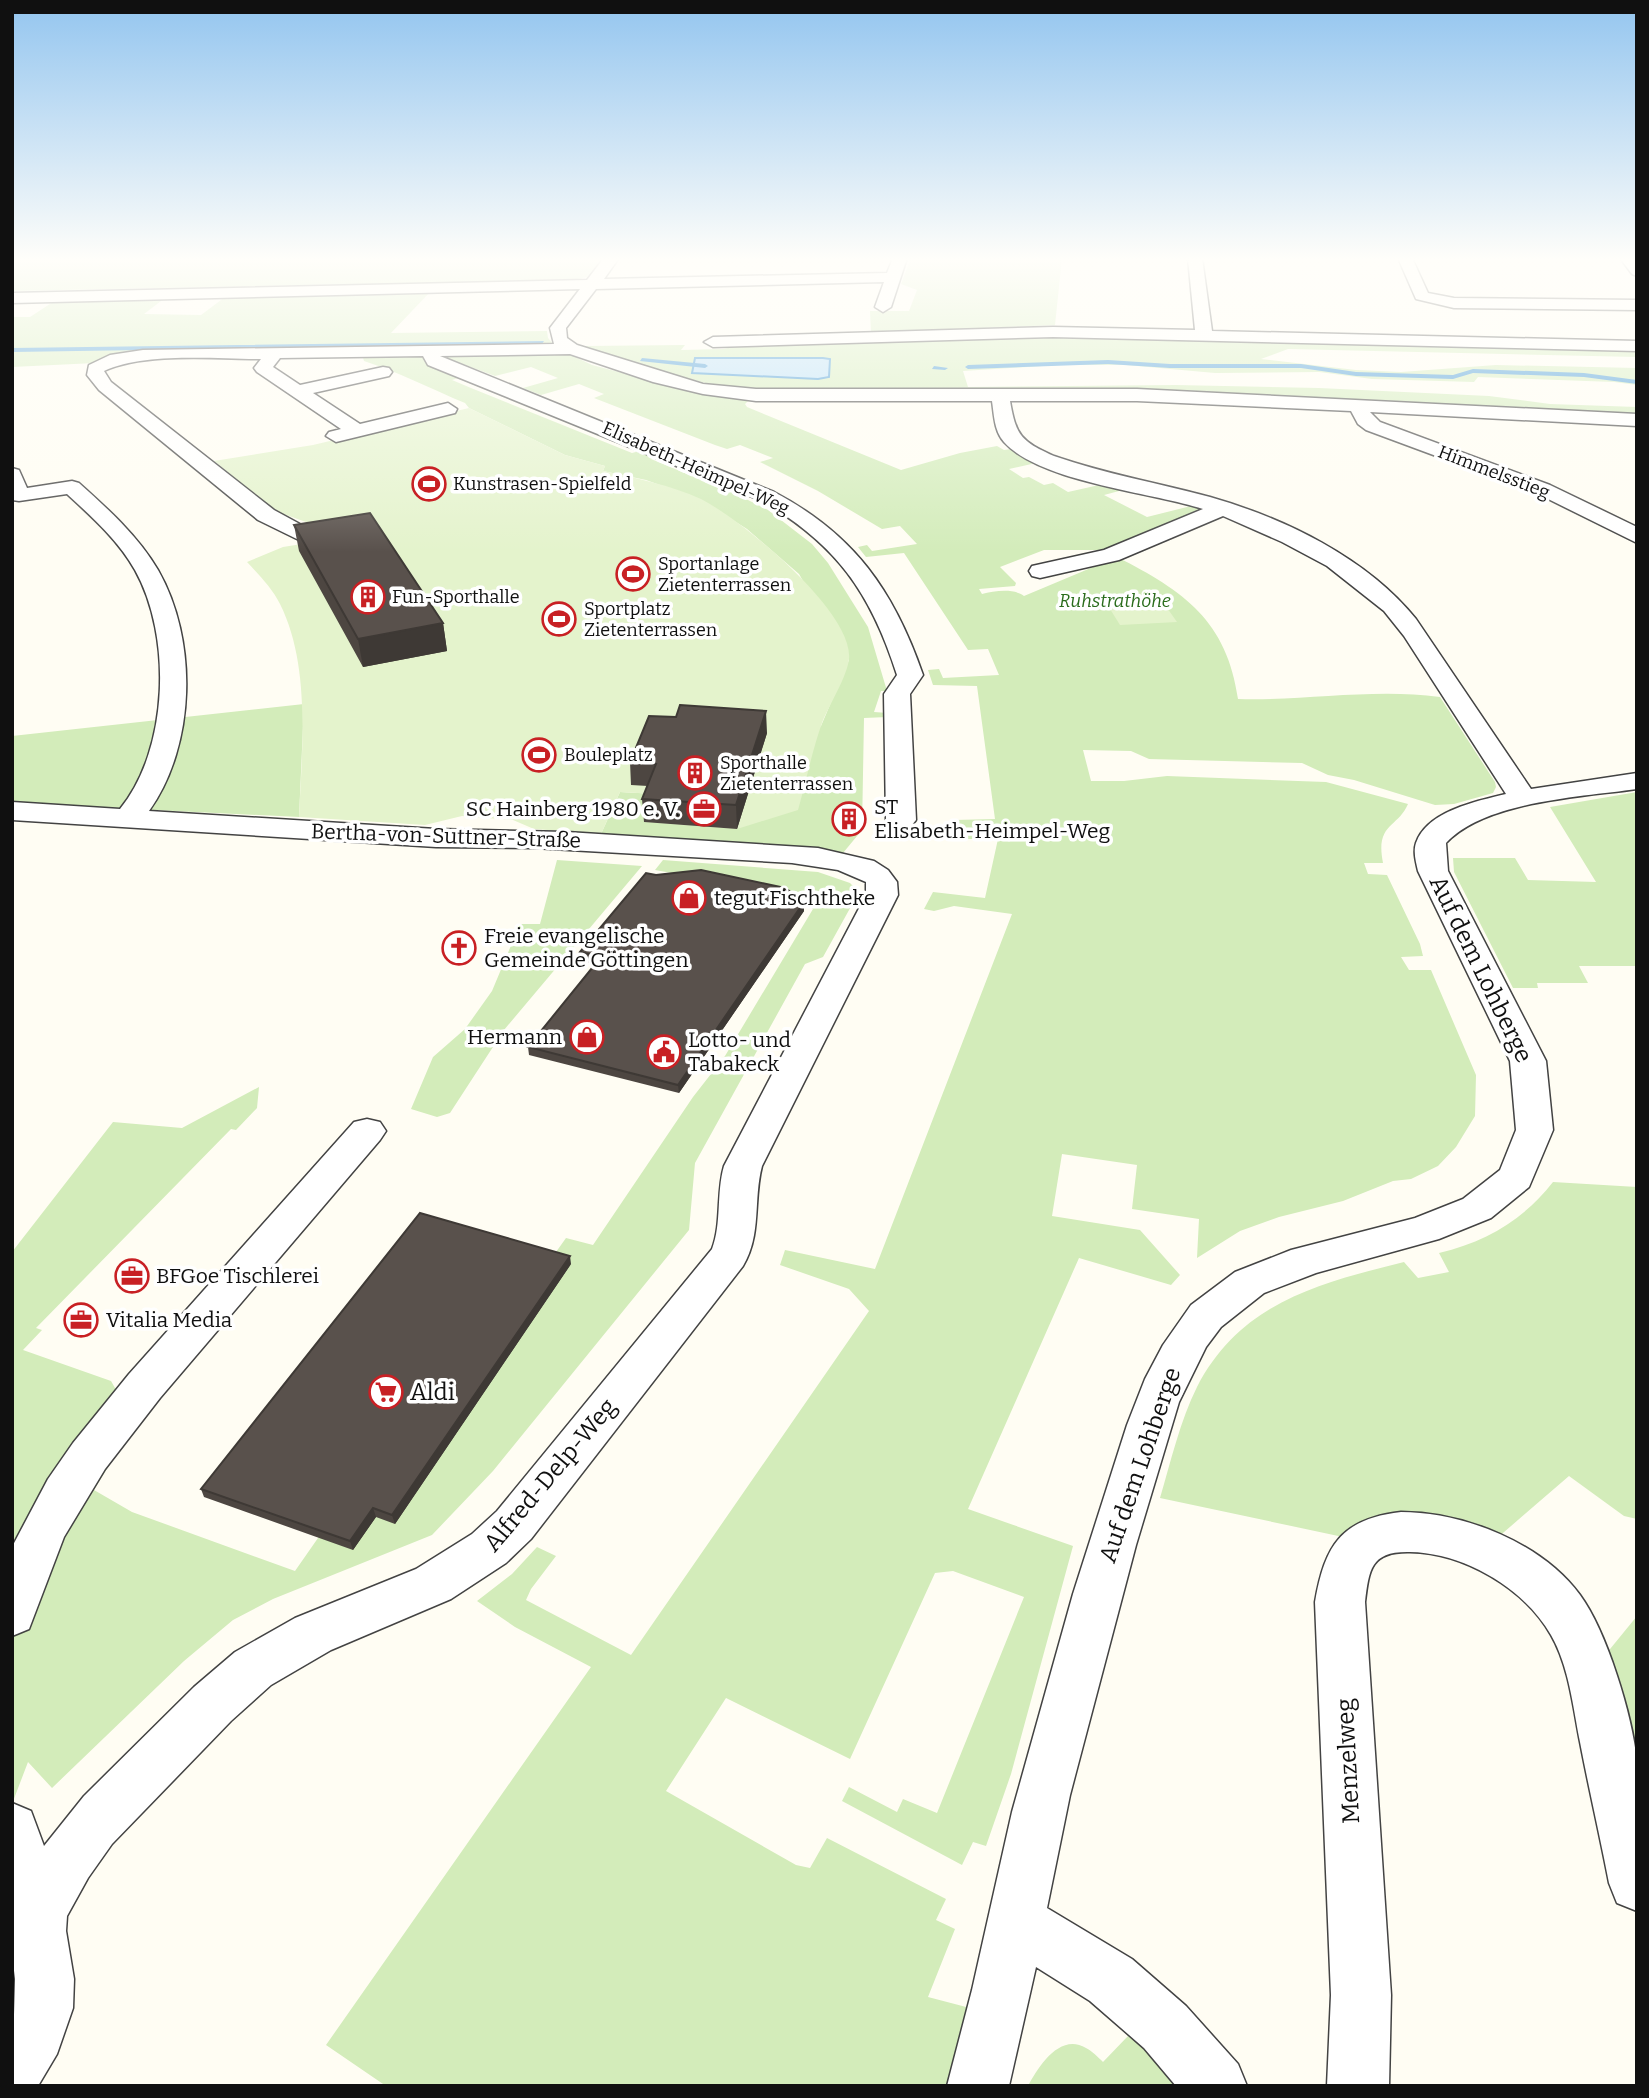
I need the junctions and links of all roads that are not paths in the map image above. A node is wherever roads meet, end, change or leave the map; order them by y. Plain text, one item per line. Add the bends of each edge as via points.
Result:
1 (137, 356) edge
2 (273, 356) edge
3 (431, 356) edge
4 (592, 356) edge
5 (383, 372) dead end
6 (297, 391) junction
7 (1000, 396) junction
8 (1357, 406) junction
9 (449, 409) dead end
10 (1637, 420) edge
11 (357, 431) junction
12 (331, 437) dead end
13 (12, 474) edge
14 (1223, 508) junction
15 (331, 534) edge
16 (1637, 536) edge
17 (1040, 571) dead end
18 (1637, 781) edge
19 (1523, 798) junction
20 (12, 811) edge
21 (127, 819) junction
22 (901, 820) dead end
23 (877, 876) joint
24 (367, 1131) dead end
25 (12, 1614) edge
26 (12, 1830) edge
27 (1637, 1883) edge
28 (1015, 1921) junction
29 (36, 1924) junction
30 (12, 2070) edge
31 (978, 2086) edge
32 (1216, 2086) edge
33 (1358, 2086) edge

1 - 15 street via 116,359 95,369 96,375 266,515 304,536
2 - 6 street via 263,368
3 - 22 street, Elisabeth-Heimpel-Weg via 434,361 784,504 814,523 853,559 900,639 910,675 897,694
4 - 7 street via 659,378 737,394
5 - 6 street
6 - 11 street
7 - 8 street via 1138,395
7 - 14 street via 1008,433 1036,456
8 - 10 street
8 - 16 street, Himmelsstieg via 1373,426 1542,489
9 - 11 street
11 - 12 street
13 - 21 street via 19,495 72,487 125,540 147,570 163,604 173,647 170,713 146,794
14 - 17 street via 1111,555
14 - 19 street via 1304,545 1355,575 1392,606
18 - 19 street, Auf dem Lohberge
19 - 28 street, Auf dem Lohberge via 1462,817 1440,829 1431,841 1430,856 1528,1061 1536,1114 1524,1164 1510,1187 1477,1210 1431,1228 1321,1254 1252,1282 1207,1314 1172,1363 1111,1544 1036,1824
20 - 21 street, Bertha-von-Suttner-Straße
21 - 23 street, Bertha-von-Suttner-Straße via 810,857
23 - 29 street, Alfred-Delp-Weg via 883,885 882,895 743,1166 736,1238 729,1256 574,1451 514,1525 472,1564 433,1586 283,1648 233,1684 78,1843
24 - 25 street via 79,1466 30,1559
26 - 29 street
27 - 33 street, Menzelweg via 1596,1695 1568,1619 1537,1582 1503,1559 1460,1540 1427,1531 1388,1533 1357,1546 1345,1568 1340,1602 1361,1995
28 - 31 street, Auf dem Lohberge
28 - 32 street via 1111,1980 1165,2027
29 - 30 street via 44,2014 36,2037

